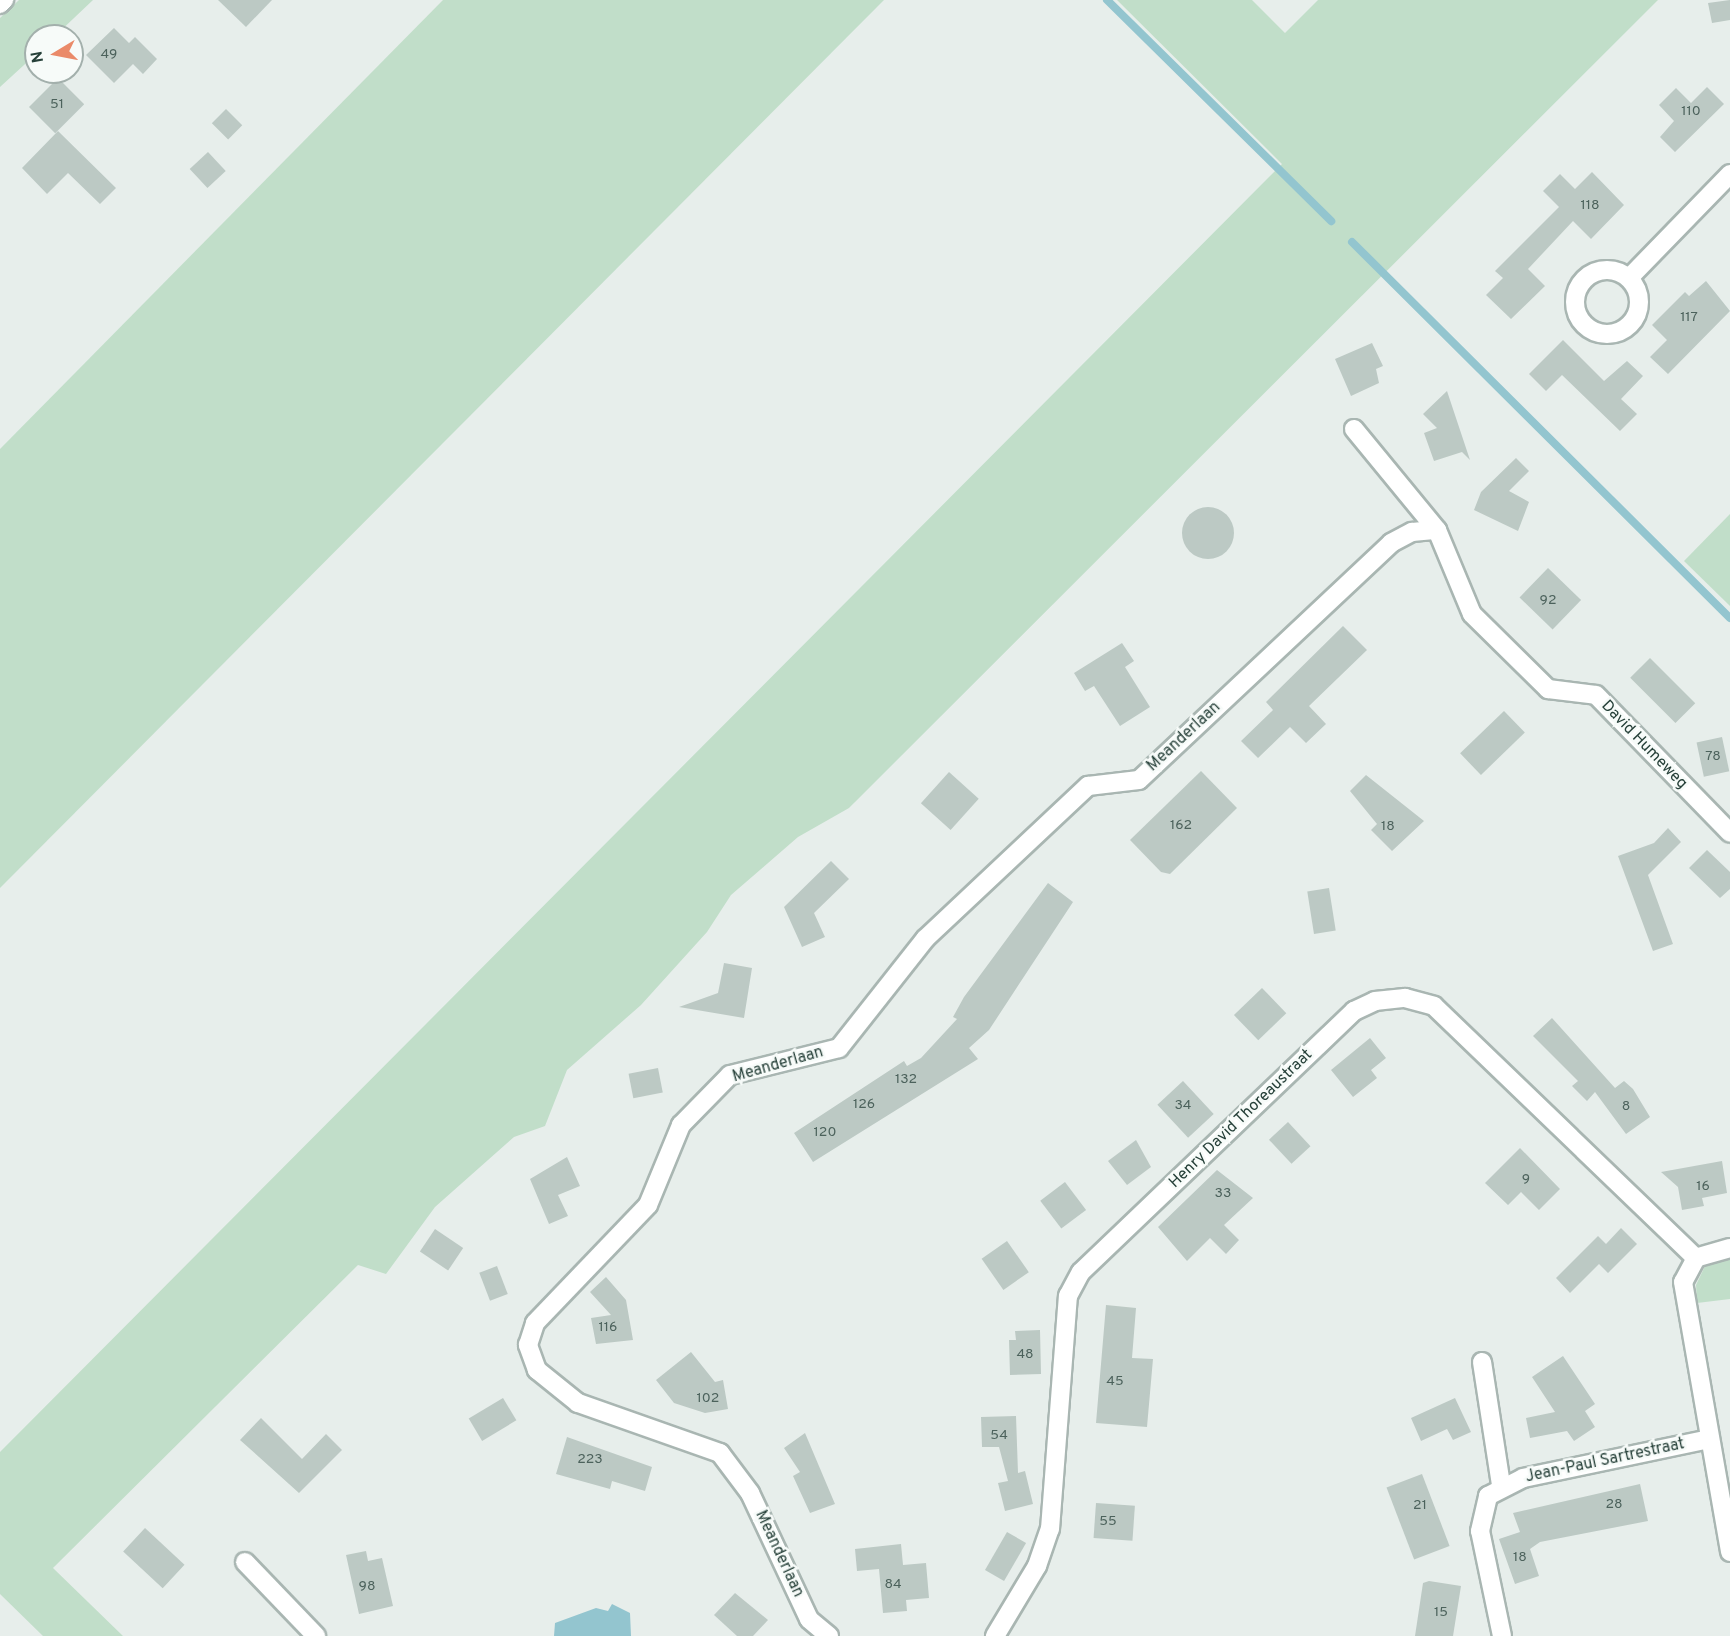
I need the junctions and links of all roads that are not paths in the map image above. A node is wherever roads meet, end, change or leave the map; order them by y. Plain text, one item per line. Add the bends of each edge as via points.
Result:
1 (4, 0) edge
2 (0, 4) edge
3 (1730, 174) edge
4 (1629, 278) dead end
5 (1354, 429) dead end
6 (1437, 530) junction
7 (1730, 833) edge
8 (1730, 1248) edge
9 (1695, 1258) junction
10 (1482, 1362) dead end
11 (1709, 1440) junction
12 (1502, 1485) junction
13 (1730, 1552) edge
14 (245, 1562) dead end
15 (316, 1636) edge
16 (829, 1636) edge
17 (995, 1636) edge
18 (1502, 1636) edge

1 - 2 street
3 - 4 street
5 - 6 street, David Humeweg
6 - 7 street, David Humeweg via 1472,614 1548,688 1596,695
6 - 16 street, Meanderlaan via 1412,532 1391,543 1138,780 1088,786 925,939 839,1048 730,1075 681,1125 648,1205 535,1323 528,1345 537,1370 578,1403 720,1454 750,1493 809,1619
8 - 9 street
9 - 11 street via 1683,1282
9 - 17 street, Henry David Thoreaustraat via 1434,1006 1405,998 1375,1001 1354,1011 1081,1272 1068,1296 1050,1529 1036,1566
10 - 12 street, Jean-Paul Sartrestraat
11 - 12 street, Jean-Paul Sartrestraat
11 - 13 street
12 - 18 street via 1488,1496 1480,1532
14 - 15 street

